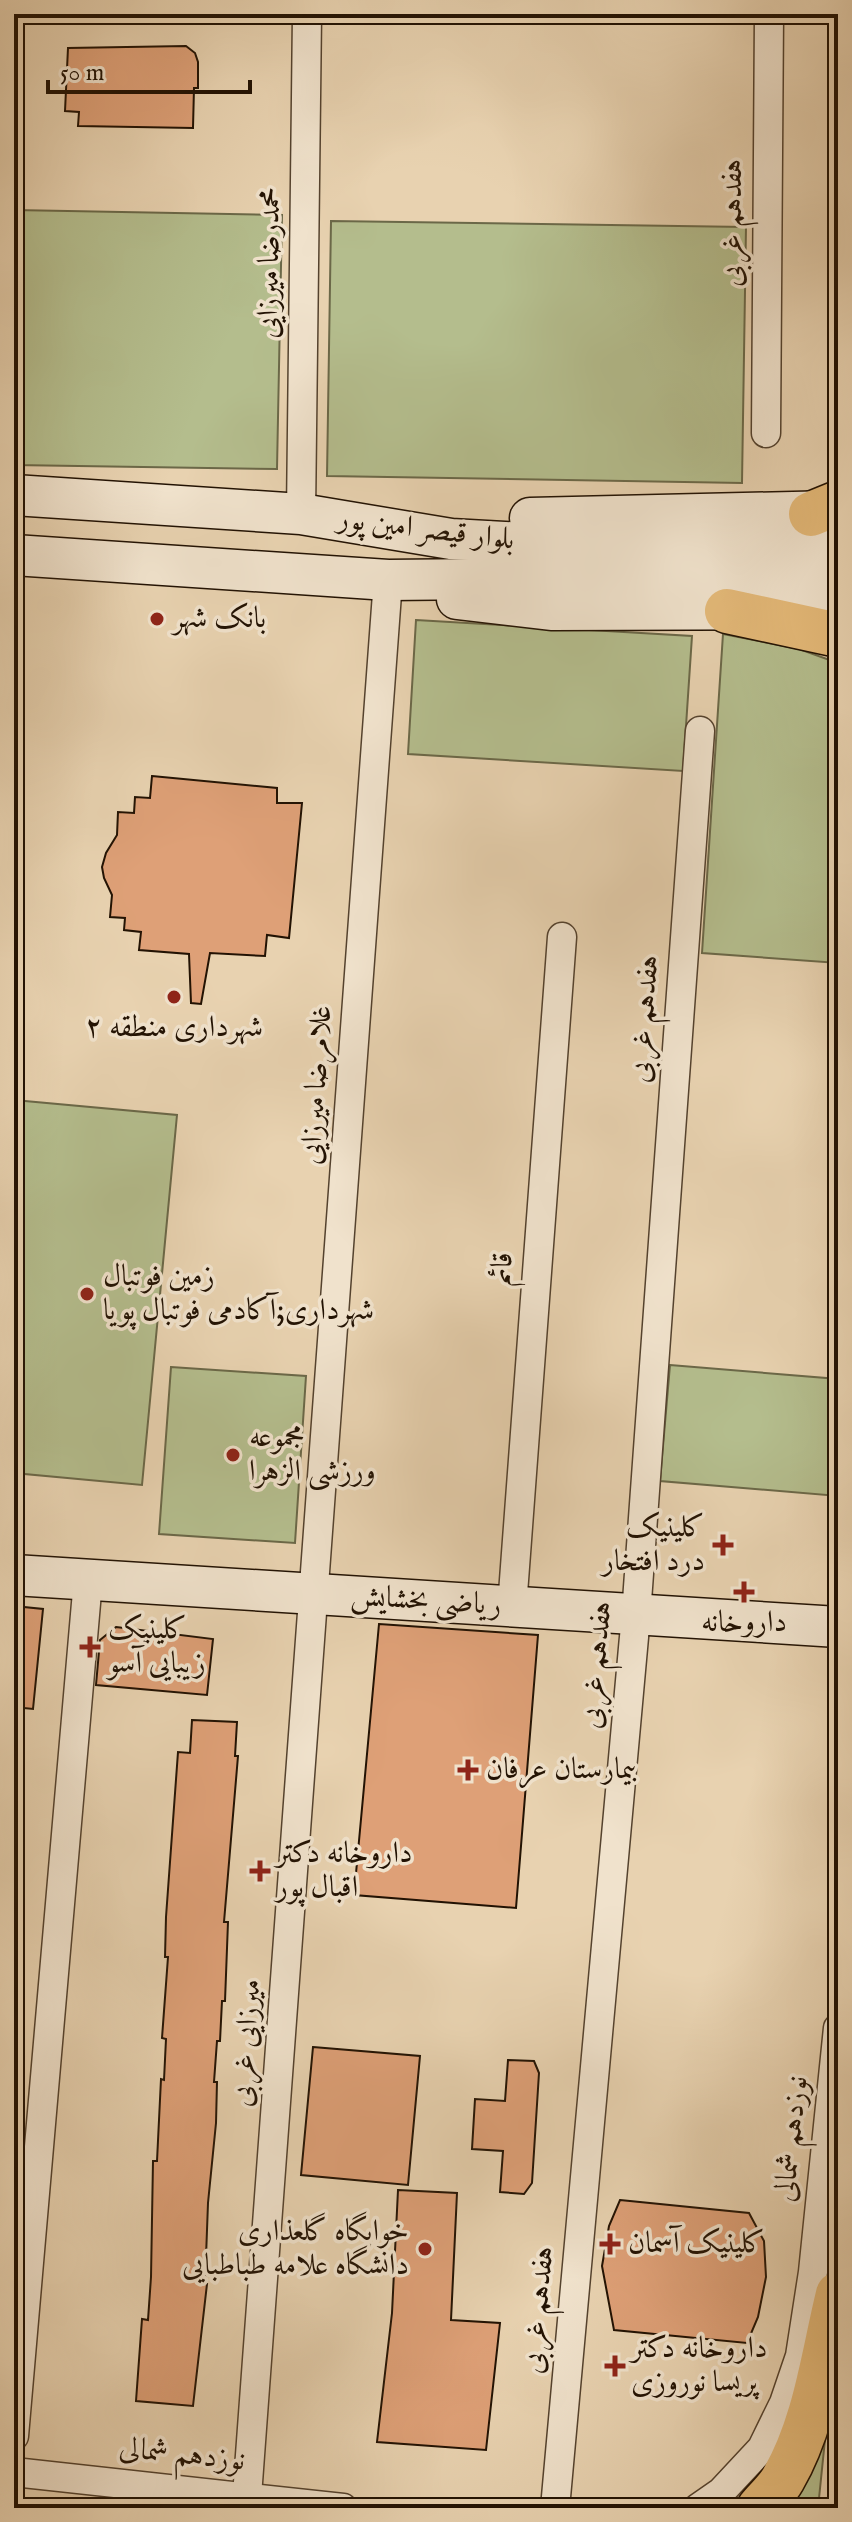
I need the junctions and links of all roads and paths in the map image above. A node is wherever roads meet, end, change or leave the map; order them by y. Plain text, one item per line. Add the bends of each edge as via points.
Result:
1 (307, 14) edge
2 (769, 14) edge
3 (766, 433) dead end
4 (14, 495) edge
5 (301, 514) junction
6 (831, 516) edge
7 (14, 555) edge
8 (838, 571) edge
9 (388, 580) junction
10 (838, 609) edge
11 (727, 611) junction
12 (838, 635) edge
13 (700, 731) dead end
14 (562, 937) dead end
15 (14, 1575) edge
16 (88, 1580) junction
17 (314, 1594) junction
18 (512, 1607) junction
19 (636, 1615) junction
20 (838, 1627) edge
21 (838, 2028) edge
22 (838, 2294) edge
23 (14, 2436) edge
24 (14, 2472) edge
25 (247, 2496) junction
26 (343, 2508) edge
27 (555, 2508) edge
28 (698, 2508) edge
29 (759, 2508) edge

1 - 5 street, محمدرضا میرزایی
2 - 3 street, هفدهم غربی
4 - 5 main road, بلوار قیصر امین پور
5 - 6 main road, بلوار قیصر امین پور via 379,527 481,519
7 - 9 main road, بلوار قیصر امین پور
8 - 9 main road, بلوار قیصر امین پور
9 - 11 main road via 463,600 551,610
9 - 17 street, غلامرضا میرزایی
10 - 11 main road
11 - 12 highway
13 - 19 street, هفدهم غربی
14 - 18 street, قائم
15 - 16 main road, ریاضی بخشایش
16 - 17 main road, ریاضی بخشایش
16 - 23 street
17 - 18 main road, ریاضی بخشایش
17 - 25 street, میرزایی غربی
18 - 19 main road, ریاضی بخشایش
19 - 20 main road, ریاضی بخشایش
19 - 27 street, هفدهم غربی
21 - 28 street, نوزدهم شمالی via 800,2356 762,2448 721,2492
22 - 29 highway via 800,2442 782,2481
24 - 25 street, نوزدهم شمالی
25 - 26 street, نوزدهم شمالی

